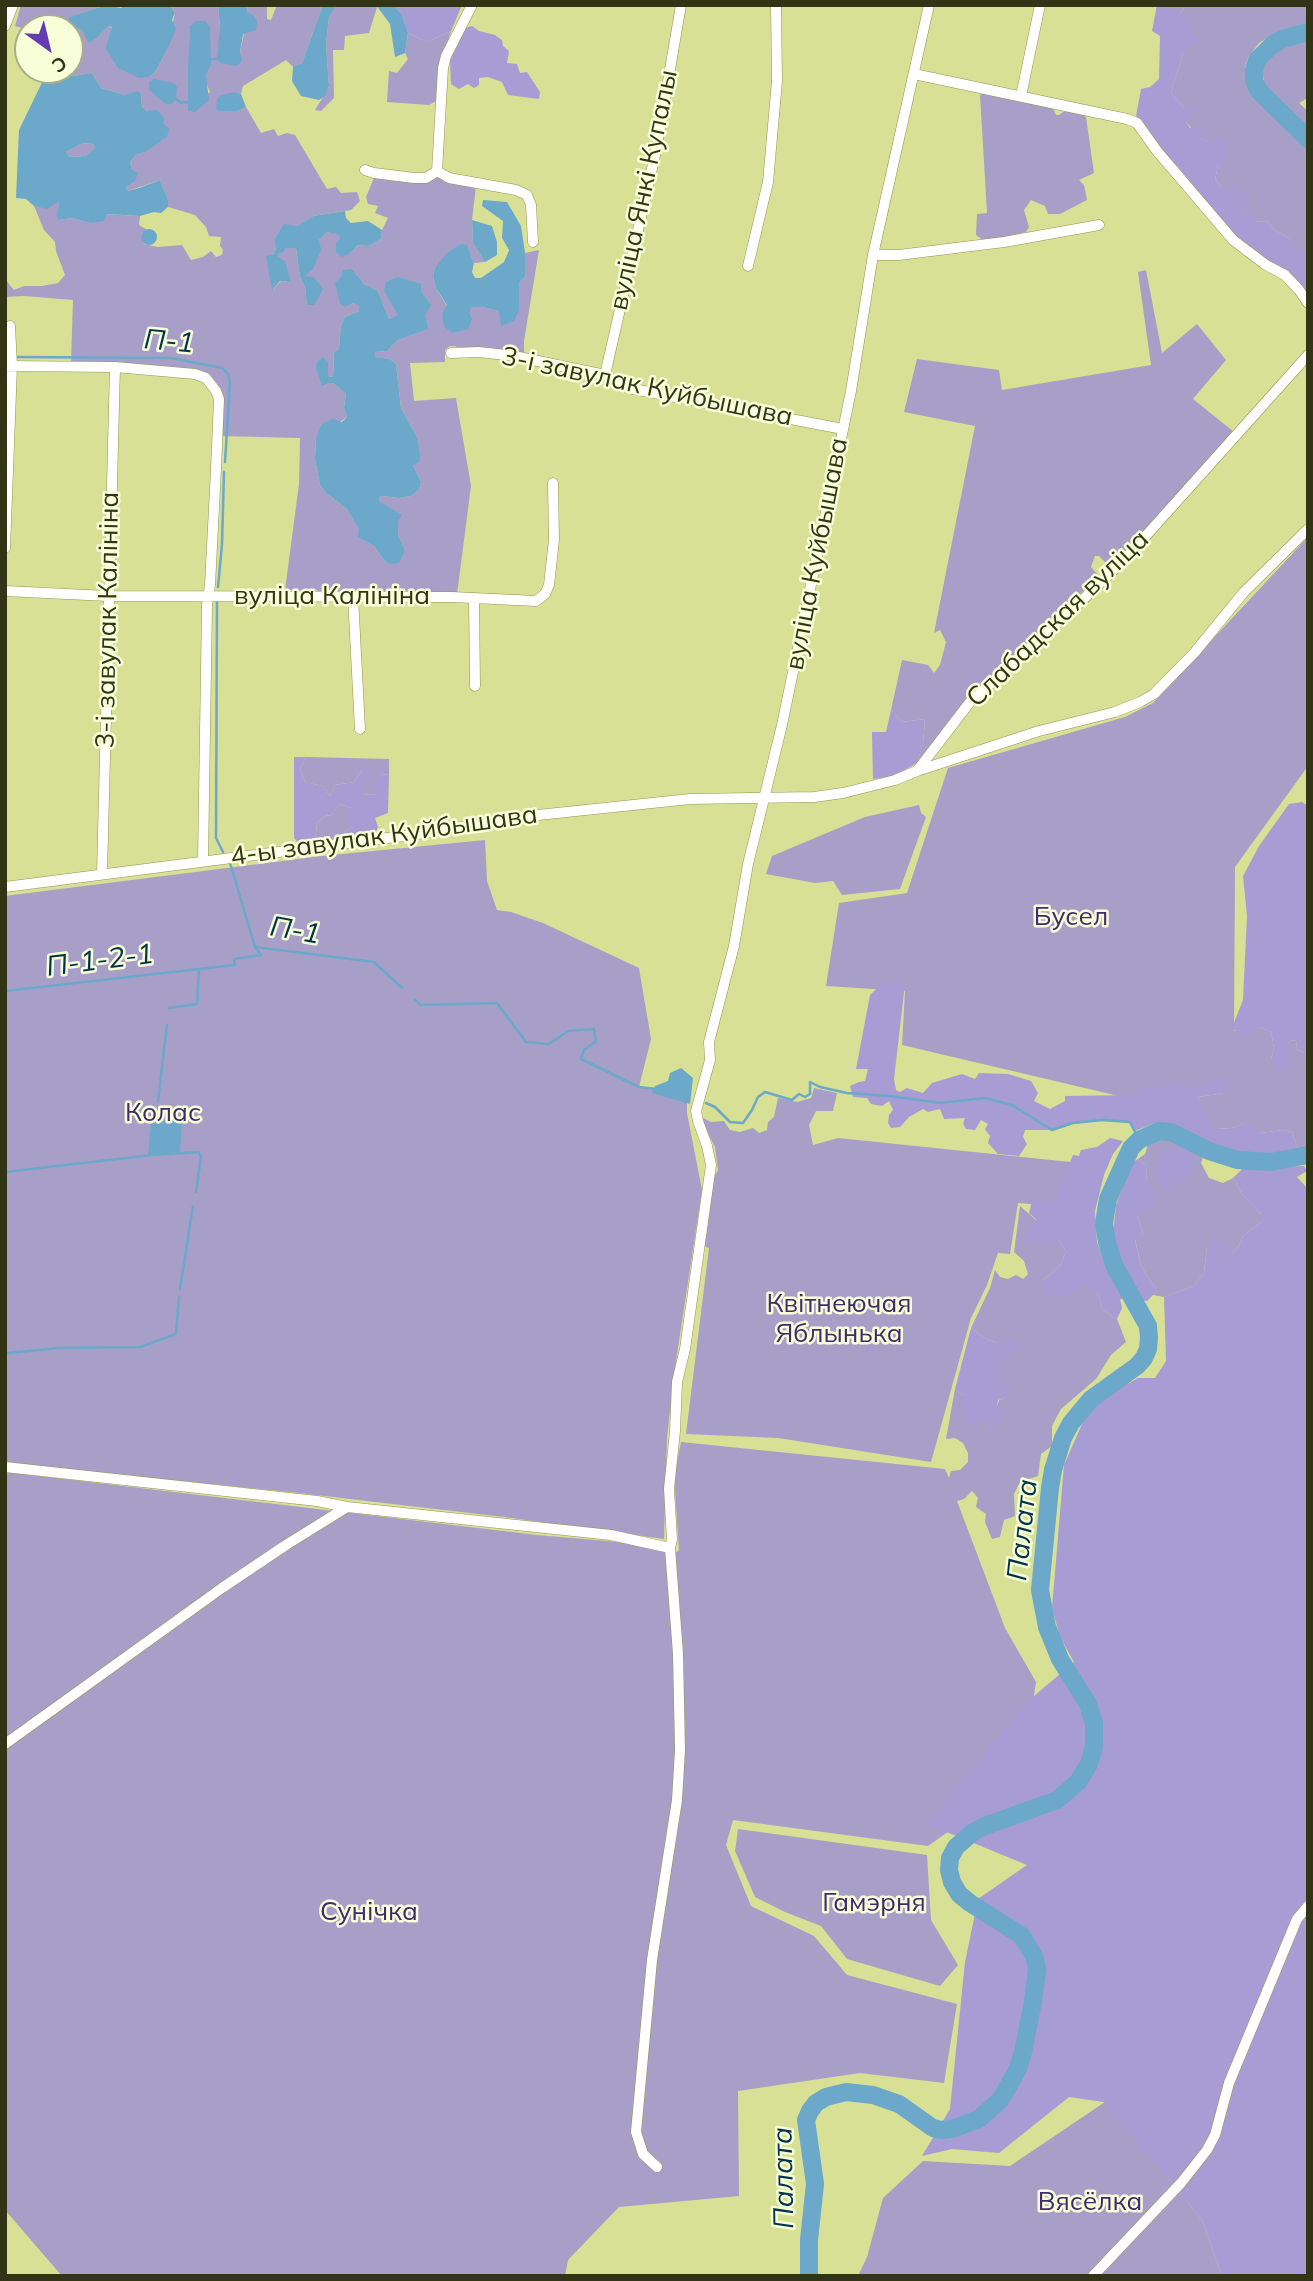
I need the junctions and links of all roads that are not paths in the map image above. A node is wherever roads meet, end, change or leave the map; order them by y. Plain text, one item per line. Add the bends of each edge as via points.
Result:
1 (13, 5) edge
2 (472, 5) edge
3 (681, 5) edge
4 (776, 5) edge
5 (929, 5) edge
6 (1040, 5) edge
7 (5, 26) edge
8 (914, 74) junction
9 (1021, 96) junction
10 (365, 170) dead end
11 (437, 171) junction
12 (1099, 225) dead end
13 (533, 242) dead end
14 (873, 255) junction
15 (748, 266) dead end
16 (1308, 303) edge
17 (10, 326) dead end
18 (451, 353) dead end
19 (1308, 355) edge
20 (8, 366) edge
21 (115, 367) junction
22 (605, 375) junction
23 (843, 429) junction
24 (553, 483) dead end
25 (1308, 529) edge
26 (5, 548) edge
27 (5, 591) edge
28 (208, 595) junction
29 (108, 596) junction
30 (353, 597) junction
31 (474, 598) junction
32 (475, 686) dead end
33 (360, 729) dead end
34 (917, 771) junction
35 (764, 797) junction
36 (203, 860) junction
37 (102, 873) junction
38 (5, 887) edge
39 (5, 1467) edge
40 (347, 1507) junction
41 (670, 1548) junction
42 (5, 1744) edge
43 (1308, 1906) edge
44 (657, 2168) dead end
45 (1093, 2276) edge

1 - 7 street
2 - 11 street via 443,68
3 - 22 street, вуліца Янкі Купалы via 656,151
4 - 15 street via 777,81 768,182
5 - 8 street, вуліца Куйбышава
6 - 9 street
8 - 9 street
8 - 14 street, вуліца Куйбышава
9 - 16 street via 1137,123 1233,240 1285,275
10 - 11 street via 414,178
11 - 13 street via 527,195
12 - 14 street via 1004,242
14 - 23 street, вуліца Куйбышава
17 - 20 street
18 - 22 street, 3-і завулак Куйбышава via 514,356
19 - 34 street, Слабадская вуліца via 1126,558 970,702
20 - 21 street
20 - 26 street
21 - 28 street via 195,374 212,384 219,399
21 - 29 street, 3-і завулак Калініна
22 - 23 street, 3-і завулак Куйбышава via 628,388
23 - 35 street, вуліца Куйбышава
24 - 31 street, вуліца Калініна via 554,540 545,594 530,602
25 - 34 street via 1153,694 1115,712 1027,734
27 - 29 street, вуліца Калініна
28 - 29 street, вуліца Калініна
28 - 30 street, вуліца Калініна
28 - 36 street
29 - 37 street, 3-і завулак Калініна
30 - 31 street, вуліца Калініна
30 - 33 street
31 - 32 street
34 - 35 street via 843,793
35 - 36 street, 4-ы завулак Куйбышава via 690,799 566,812
35 - 41 street, вуліца Куйбышава via 698,1100 698,1121 711,1165 677,1382
36 - 37 street, 4-ы завулак Куйбышава
37 - 38 street, 4-ы завулак Куйбышава
39 - 40 street
40 - 41 street via 611,1535
40 - 42 street via 222,1588
41 - 44 street via 680,1750 677,1800 652,1960 636,2132 643,2154
43 - 45 street via 1297,1919 1229,2083 1207,2150

